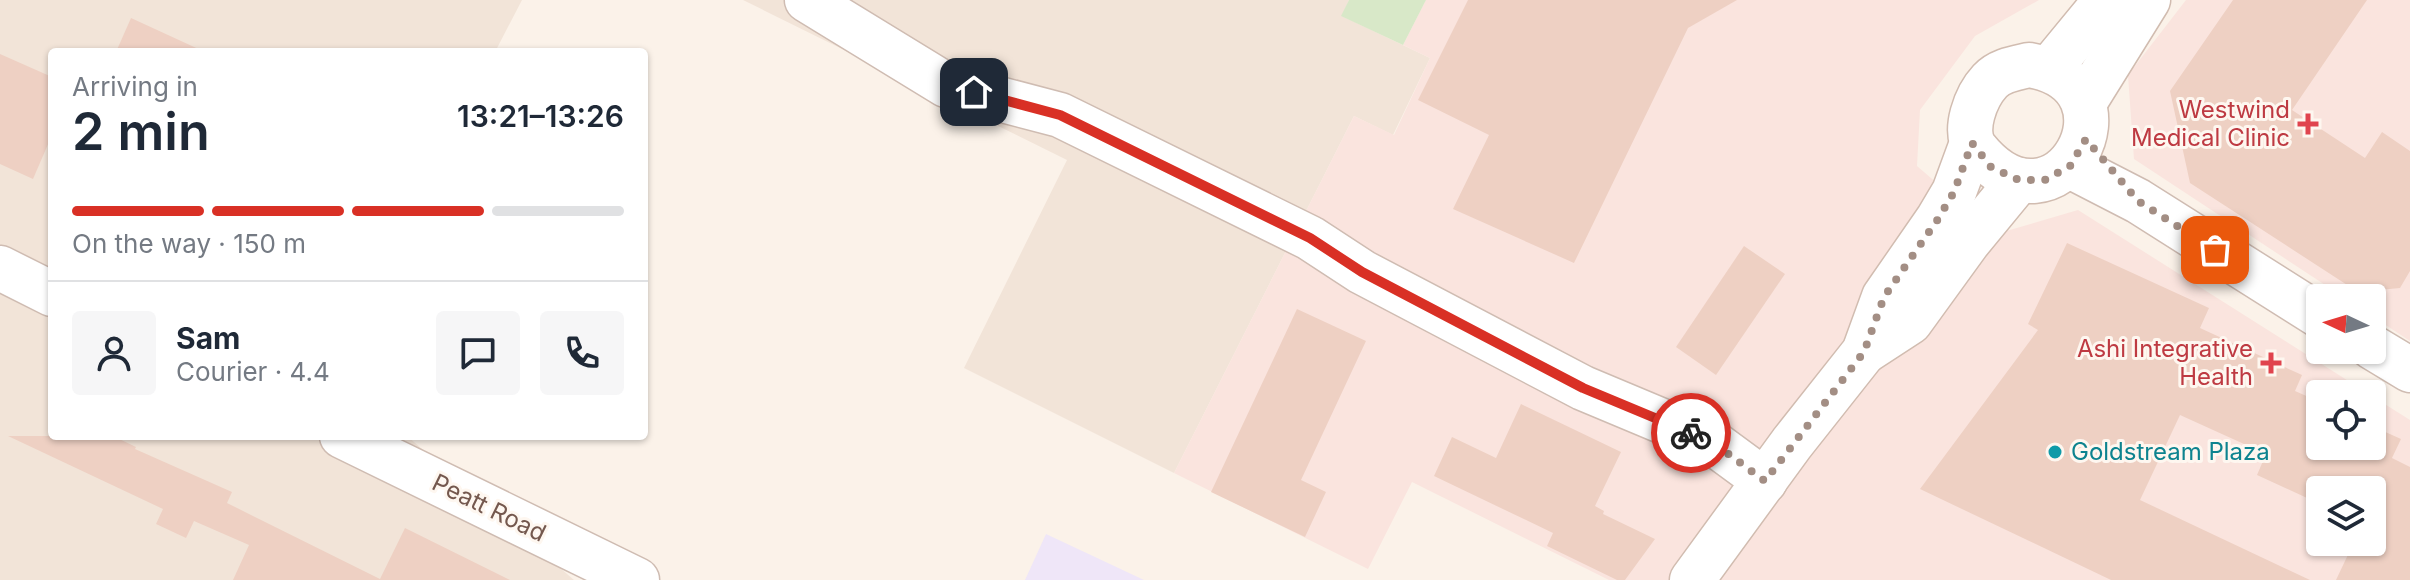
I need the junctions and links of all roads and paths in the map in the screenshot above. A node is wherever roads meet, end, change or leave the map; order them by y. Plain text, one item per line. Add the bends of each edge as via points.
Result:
1 (807, 0) edge
2 (2106, 0) edge
3 (2148, 0) edge
4 (2050, 68) junction
5 (2080, 136) junction
6 (1972, 143) junction
7 (2019, 180) junction
8 (0, 268) edge
9 (48, 292) edge
10 (2306, 307) edge
11 (1864, 352) junction
12 (2386, 355) edge
13 (2410, 370) edge
14 (350, 440) edge
15 (1765, 481) junction
16 (637, 580) edge
17 (1692, 580) edge

1 - 15 street via 946,85 1060,115 1310,238 1362,272 1583,388 1712,442
2 - 4 street
3 - 5 street
4 - 5 street via 2067,78
4 - 6 street via 2008,69 1990,80 1972,112
5 - 7 street via 2045,180
5 - 10 street via 2138,201
6 - 7 street via 1991,167
6 - 11 street via 1954,192 1884,297
7 - 11 street via 1910,322
8 - 9 street
11 - 15 street
12 - 13 street
14 - 16 street, Peatt Road
15 - 17 street

